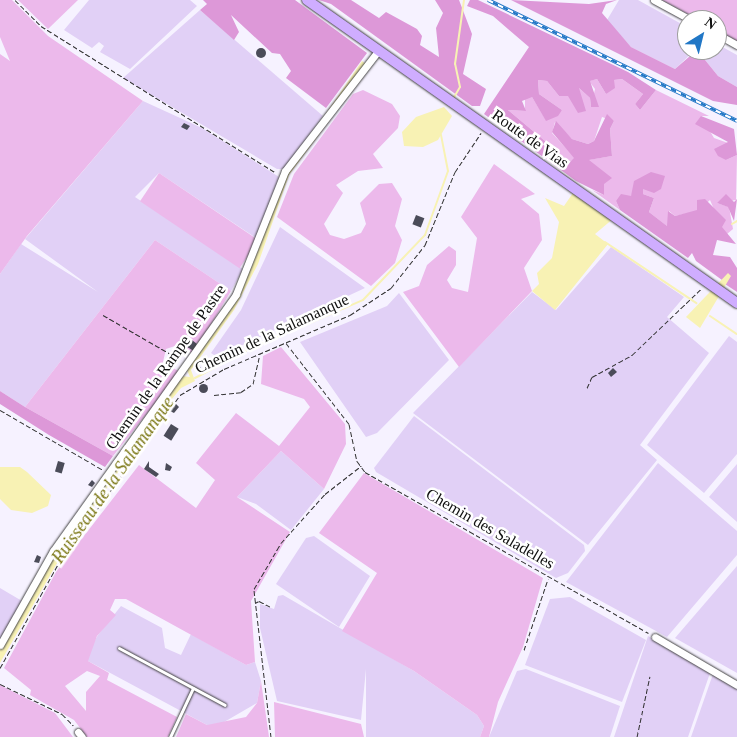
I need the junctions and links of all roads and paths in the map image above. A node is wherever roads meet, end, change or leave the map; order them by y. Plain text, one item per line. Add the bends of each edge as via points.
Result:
1 (15, 0) edge
2 (307, 0) edge
3 (654, 0) edge
4 (677, 12) edge
5 (378, 50) junction
6 (486, 126) junction
7 (283, 177) junction
8 (709, 283) junction
9 (737, 303) edge
10 (103, 315) dead end
11 (285, 342) junction
12 (260, 353) junction
13 (191, 359) junction
14 (587, 388) dead end
15 (214, 395) dead end
16 (0, 410) edge
17 (361, 466) junction
18 (108, 473) junction
19 (548, 579) junction
20 (254, 606) junction
21 (270, 607) dead end
22 (655, 637) joint
23 (0, 645) edge
24 (119, 648) dead end
25 (524, 650) dead end
26 (0, 668) edge
27 (650, 676) dead end
28 (0, 684) edge
29 (737, 684) edge
30 (193, 688) junction
31 (226, 705) dead end
32 (80, 735) edge
33 (170, 737) edge
34 (271, 737) edge
35 (637, 737) edge

1 - 7 path via 41,26
2 - 5 main road, Route de Vias
3 - 4 street
5 - 6 main road, Route de Vias
5 - 7 street, Chemin de la Rampe de Pastre
6 - 8 main road, Route de Vias
6 - 11 path, Chemin de la Salamanque via 454,172 425,245 392,288 350,315
7 - 13 street, Chemin de la Rampe de Pastre via 248,271
8 - 9 main road, Route de Vias
8 - 14 path via 632,355 592,377
10 - 13 path via 168,355
11 - 12 path, Chemin de la Salamanque
11 - 17 path via 350,424
12 - 15 path via 253,384 241,392
12 - 26 path, Chemin de la Salamanque via 180,395 61,559
13 - 18 street, Chemin de la Rampe de Pastre
16 - 18 path
17 - 19 path, Chemin des Saladelles via 376,480
17 - 20 path via 325,494 282,543 254,589
18 - 23 street, Chemin de la Rampe de Pastre via 52,551
19 - 22 path, Chemin des Saladelles
19 - 25 path
20 - 21 path via 259,601
20 - 34 path
22 - 29 street
24 - 30 lane
27 - 35 path
28 - 32 path via 62,714
30 - 31 lane
30 - 33 lane

